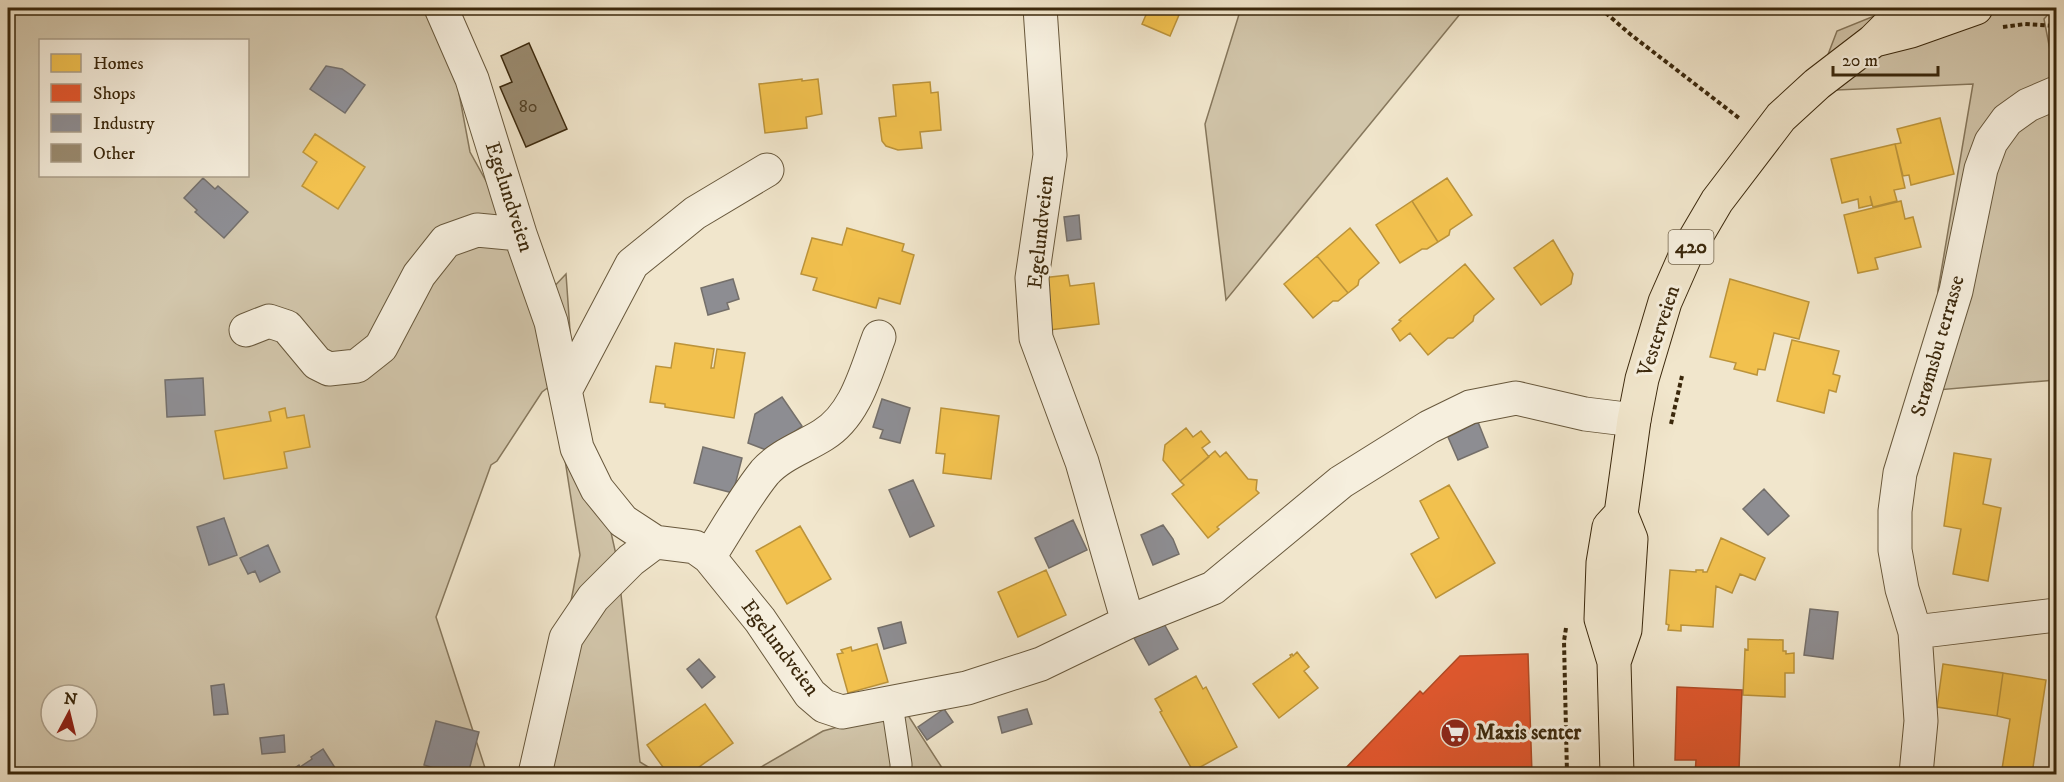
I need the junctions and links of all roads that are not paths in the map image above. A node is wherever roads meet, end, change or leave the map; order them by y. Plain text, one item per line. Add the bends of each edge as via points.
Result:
1 (441, 8) edge
2 (1040, 8) edge
3 (1906, 8) edge
4 (1976, 8) edge
5 (1874, 41) junction
6 (2056, 93) edge
7 (767, 170) dead end
8 (519, 234) junction
9 (246, 330) dead end
10 (879, 337) dead end
11 (566, 390) junction
12 (1634, 420) junction
13 (655, 542) junction
14 (709, 557) junction
15 (2056, 615) edge
16 (1128, 622) junction
17 (1916, 632) junction
18 (892, 704) junction
19 (535, 774) edge
20 (901, 774) edge
21 (1617, 774) edge
22 (1916, 774) edge

1 - 8 street, Egelundveien via 472,79
2 - 16 street, Egelundveien via 1050,155 1032,278 1036,338 1082,462
3 - 5 main road, Vesterveien / 420
4 - 5 main road, Vesterveien / 420
5 - 12 main road, Vesterveien / 420 via 1817,84 1782,117 1717,201 1665,302
6 - 17 street, Strømsbu terrasse via 2028,105 2007,120 1991,142 1981,169 1956,291 1900,473 1895,550
7 - 11 street via 695,213 632,264
8 - 9 street via 477,230 446,241 419,275 381,347 357,366 329,369 317,363 287,327 269,321
8 - 11 street, Egelundveien via 551,322
10 - 14 street via 844,418 766,471
11 - 13 street, Egelundveien via 578,448 597,489 623,521
12 - 16 street, Egelundveien via 1585,414 1516,398 1470,407 1341,482 1213,588
12 - 21 main road, Vesterveien / 420 via 1621,514 1631,539 1625,630 1614,662
13 - 14 street, Egelundveien via 695,547
13 - 19 street via 592,598 566,638
14 - 18 street, Egelundveien via 760,620 810,694 824,706 842,712
15 - 17 street
16 - 18 street, Egelundveien via 1041,664 967,688
17 - 22 street, Strømsbu terrasse via 1921,721
18 - 20 lane

